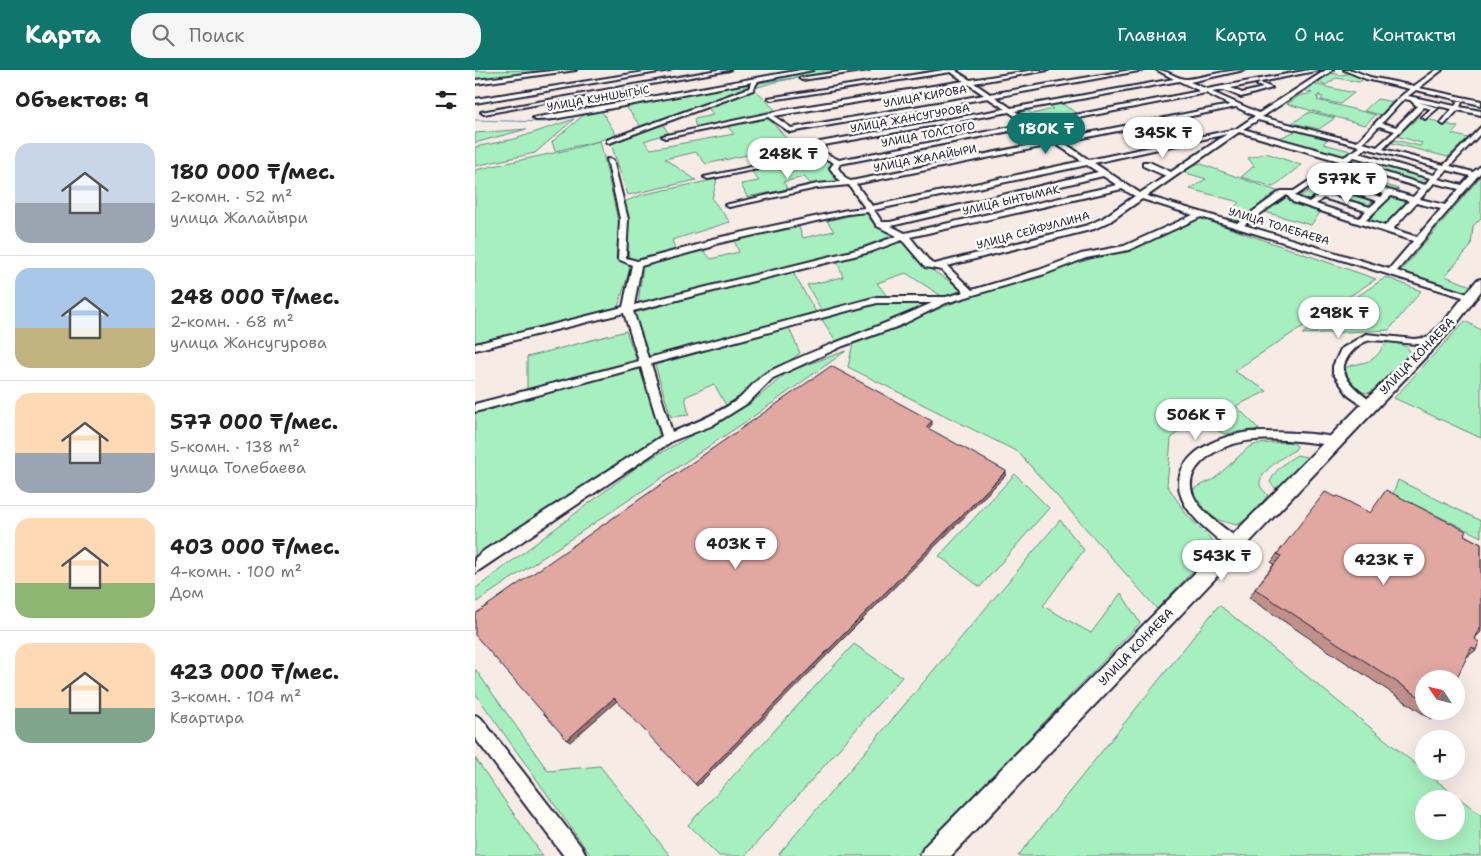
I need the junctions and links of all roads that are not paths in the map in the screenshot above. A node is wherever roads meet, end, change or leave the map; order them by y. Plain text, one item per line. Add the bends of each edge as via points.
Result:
1 (573, 70) edge
2 (667, 70) edge
3 (726, 70) edge
4 (810, 70) edge
5 (866, 70) edge
6 (953, 70) edge
7 (1045, 70) edge
8 (1141, 70) edge
9 (1160, 70) edge
10 (1241, 70) edge
11 (1317, 70) edge
12 (1330, 70) edge
13 (1347, 70) edge
14 (1439, 70) edge
15 (1185, 73) dead end
16 (1374, 74) dead end
17 (1286, 76) junction
18 (604, 78) junction
19 (1369, 78) junction
20 (1181, 79) junction
21 (755, 80) junction
22 (1312, 81) junction
23 (475, 82) edge
24 (740, 82) junction
25 (970, 82) junction
26 (1253, 82) junction
27 (761, 87) dead end
28 (1225, 88) junction
29 (1415, 88) junction
30 (616, 89) junction
31 (1207, 92) junction
32 (764, 94) dead end
33 (989, 96) junction
34 (1403, 98) junction
35 (1463, 99) junction
36 (475, 101) edge
37 (629, 102) junction
38 (1481, 102) edge
39 (1419, 104) junction
40 (777, 105) junction
41 (1237, 105) junction
42 (1456, 108) junction
43 (1010, 110) junction
44 (484, 112) dead end
45 (1481, 113) edge
46 (769, 115) junction
47 (1258, 117) junction
48 (536, 118) dead end
49 (1425, 118) dead end
50 (1377, 123) junction
51 (1444, 123) dead end
52 (1033, 125) junction
53 (1398, 129) junction
54 (1481, 129) edge
55 (1238, 130) junction
56 (665, 136) dead end
57 (609, 141) dead end
58 (1057, 142) junction
59 (1361, 145) junction
60 (1379, 149) junction
61 (822, 154) junction
62 (1353, 154) junction
63 (609, 160) dead end
64 (1343, 161) junction
65 (838, 162) junction
66 (1087, 162) junction
67 (1145, 164) dead end
68 (1443, 167) junction
69 (1481, 168) edge
70 (1104, 173) junction
71 (1171, 175) junction
72 (1475, 175) junction
73 (708, 177) dead end
74 (1433, 178) junction
75 (851, 183) junction
76 (1123, 186) junction
77 (1425, 187) junction
78 (1463, 188) junction
79 (1292, 194) junction
80 (1391, 194) junction
81 (1141, 196) junction
82 (1415, 199) junction
83 (1382, 200) junction
84 (729, 205) dead end
85 (1310, 205) junction
86 (869, 208) junction
87 (1447, 208) junction
88 (1372, 210) junction
89 (1201, 214) junction
90 (1361, 221) junction
91 (880, 224) junction
92 (1238, 226) junction
93 (1389, 230) junction
94 (904, 236) junction
95 (1418, 240) junction
96 (637, 264) junction
97 (936, 266) junction
98 (1391, 272) junction
99 (1476, 290) edge
100 (970, 293) junction
101 (946, 300) junction
102 (628, 310) junction
103 (1433, 340) junction
104 (475, 347) edge
105 (645, 362) junction
106 (1369, 406) junction
107 (475, 408) edge
108 (668, 438) junction
109 (1335, 441) junction
110 (1235, 544) junction
111 (475, 567) edge
112 (475, 724) edge
113 (576, 856) edge
114 (933, 856) edge

1 - 23 street
2 - 18 street
3 - 24 street
3 - 30 street
4 - 21 street, УЛИЦА КУНШЫГЫС
5 - 27 street via 817,75
6 - 25 street, УЛИЦА ТОЛЕБАЕВА
6 - 40 street
7 - 25 street
8 - 33 street, УЛИЦА КИРОВА
9 - 20 street
10 - 20 street, УЛИЦА ЖАНСУГУРОВА
11 - 17 street, УЛИЦА ТОЛСТОГО
12 - 22 street, УЛИЦА СЕЙФУЛЛИНА
13 - 19 street
14 - 29 street
15 - 20 street
16 - 19 street
17 - 22 street
17 - 26 street, УЛИЦА ТОЛСТОГО
18 - 30 street
18 - 36 street
19 - 29 street
20 - 31 street
20 - 43 street, УЛИЦА ЖАНСУГУРОВА
21 - 24 street, УЛИЦА КУНШЫГЫС
21 - 57 street via 751,89
22 - 47 street, УЛИЦА СЕЙФУЛЛИНА
24 - 37 street, УЛИЦА КУНШЫГЫС
25 - 33 street, УЛИЦА ТОЛЕБАЕВА
25 - 40 street
26 - 28 street, УЛИЦА ТОЛСТОГО
26 - 28 street via 1269,88 1241,95
28 - 31 street, УЛИЦА ТОЛСТОГО
29 - 34 street
29 - 35 street
30 - 37 street
30 - 44 street
31 - 41 street
31 - 52 street, УЛИЦА ТОЛСТОГО
32 - 40 street
33 - 43 street, УЛИЦА ТОЛЕБАЕВА
33 - 46 street, УЛИЦА КИРОВА via 790,130
34 - 39 street
34 - 42 street
34 - 50 street
35 - 38 street
35 - 42 street
37 - 48 street, УЛИЦА КУНШЫГЫС
39 - 49 street via 1435,108
39 - 53 street via 1421,106
40 - 46 street
41 - 47 street
41 - 58 street, УЛИЦА ЖАЛАЙЫРИ
42 - 45 street
42 - 51 street
43 - 52 street, УЛИЦА ТОЛЕБАЕВА
43 - 61 street, УЛИЦА ЖАНСУГУРОВА via 820,144
46 - 56 street
47 - 55 street, УЛИЦА СЕЙФУЛЛИНА
47 - 59 street
50 - 53 street
50 - 59 street
52 - 58 street, УЛИЦА ТОЛЕБАЕВА
52 - 65 street, УЛИЦА ТОЛСТОГО
53 - 60 street
54 - 68 street
55 - 64 street
55 - 66 street
55 - 71 street, УЛИЦА СЕЙФУЛЛИНА
58 - 66 street, УЛИЦА ТОЛЕБАЕВА
58 - 75 street, УЛИЦА ЖАЛАЙЫРИ
59 - 60 street
59 - 62 street
60 - 68 street
61 - 65 street
61 - 73 street
62 - 64 street
62 - 74 street
63 - 96 street via 624,219 622,259
64 - 77 street
64 - 79 street
65 - 75 street via 834,168 843,180
66 - 70 street, УЛИЦА ТОЛЕБАЕВА
66 - 86 street
67 - 71 street
68 - 72 street
68 - 74 street
69 - 72 street
70 - 76 street, УЛИЦА ТОЛЕБАЕВА
70 - 91 street
71 - 81 street, УЛИЦА СЕЙФУЛЛИНА
72 - 78 street
74 - 77 street
74 - 78 street
75 - 84 street, УЛИЦА ЖАЛАЙЫРИ via 817,186
75 - 86 street
76 - 81 street, УЛИЦА ТОЛЕБАЕВА
76 - 94 street, УЛИЦА ЫНТЫМАК
77 - 82 street
78 - 87 street
79 - 85 street via 1292,198
79 - 92 street via 1284,193
80 - 82 street
80 - 83 street
80 - 83 street via 1346,180 1337,187
81 - 89 street, УЛИЦА ТОЛЕБАЕВА
81 - 97 street, УЛИЦА СЕЙФУЛЛИНА via 1091,227
82 - 87 street
82 - 93 street via 1387,228
83 - 88 street
85 - 88 street via 1322,195
85 - 90 street
86 - 91 street
86 - 96 street via 712,242
87 - 95 street
88 - 90 street
89 - 92 street, УЛИЦА ТОЛЕБАЕВА
89 - 100 street via 1126,248 1084,256
90 - 93 street
91 - 94 street
92 - 98 street, УЛИЦА ТОЛЕБАЕВА
93 - 95 street
94 - 97 street via 928,266
94 - 102 street, УЛИЦА ЫНТЫМАК via 867,250
95 - 98 street
96 - 102 street
97 - 100 street via 945,268
98 - 99 street, УЛИЦА ТОЛЕБАЕВА
99 - 103 main road, УЛИЦА КОНАЕВА
100 - 101 street
101 - 105 street via 877,300
101 - 108 street via 769,376 744,400 707,422
102 - 104 street, УЛИЦА ЫНТЫМАК
102 - 105 street
103 - 106 main road, УЛИЦА КОНАЕВА
103 - 106 street via 1414,342 1366,337 1345,350 1338,373 1353,393
105 - 107 street
105 - 108 street
106 - 109 main road, УЛИЦА КОНАЕВА
108 - 111 street
109 - 110 main road, УЛИЦА КОНАЕВА
109 - 110 street via 1246,437 1223,441 1203,453 1187,470 1184,488 1193,506
110 - 114 main road, УЛИЦА КОНАЕВА
112 - 113 street

